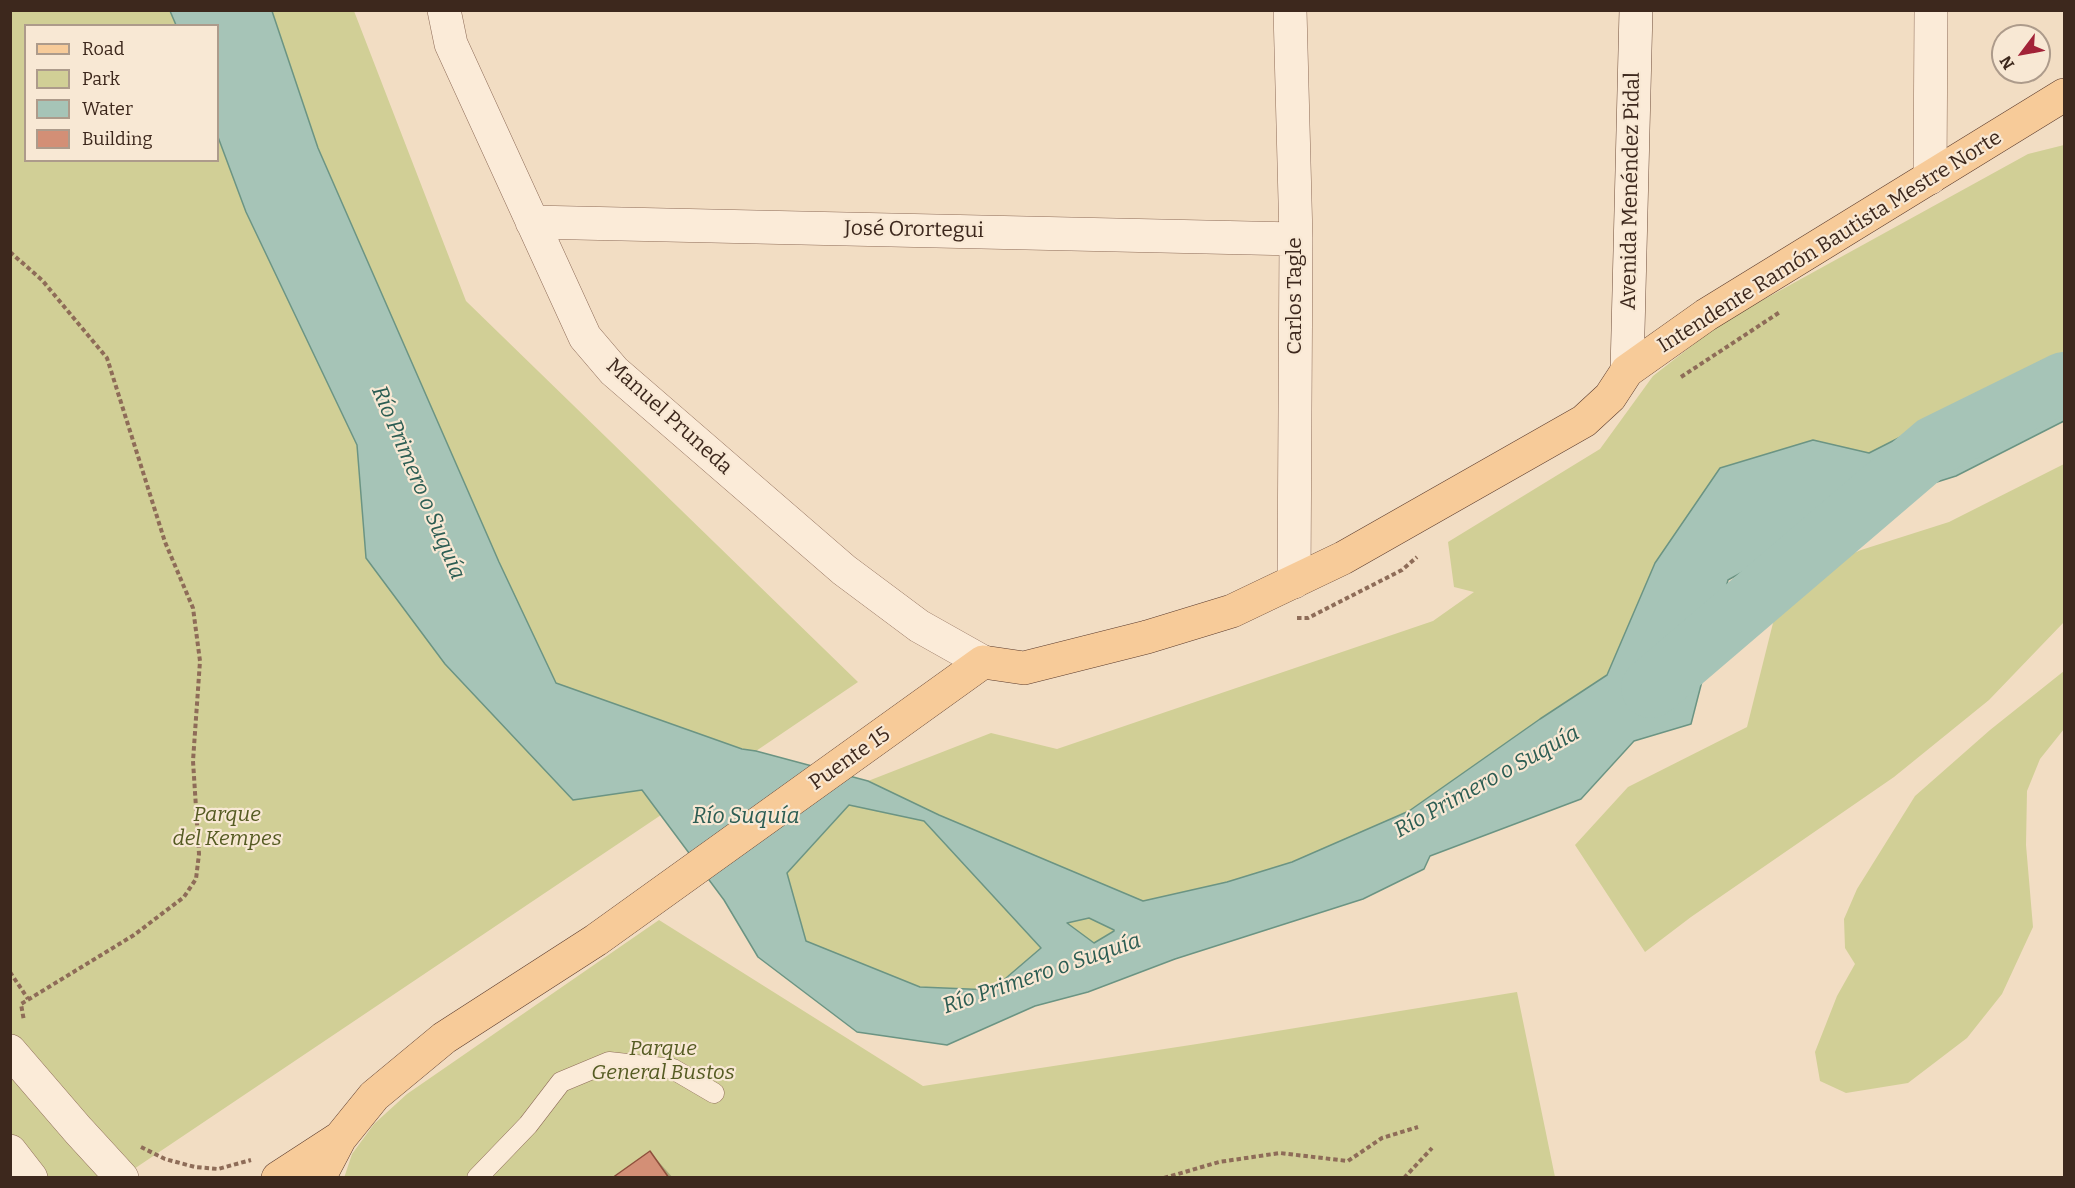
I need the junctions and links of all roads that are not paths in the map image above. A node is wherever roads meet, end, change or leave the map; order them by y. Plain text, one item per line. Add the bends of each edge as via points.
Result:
1 (444, 10) edge
2 (1290, 10) edge
3 (1636, 10) edge
4 (1931, 10) edge
5 (2064, 95) edge
6 (1930, 178) junction
7 (532, 222) junction
8 (1296, 239) junction
9 (1627, 371) junction
10 (1294, 582) junction
11 (983, 663) junction
12 (17, 1036) edge
13 (714, 1093) dead end
14 (340, 1138) junction
15 (10, 1151) edge
16 (267, 1167) edge
17 (31, 1178) edge
18 (122, 1178) edge
19 (319, 1178) edge
20 (477, 1178) edge

1 - 7 street, Manuel Pruneda via 451,44
2 - 8 street, Carlos Tagle
3 - 9 street, Avenida Menéndez Pidal
4 - 6 street
5 - 6 main road, Intendente Ramón Bautista Mestre Norte
6 - 9 main road, Intendente Ramón Bautista Mestre Norte via 1706,315
7 - 8 street, José Orortegui
7 - 11 street, Manuel Pruneda via 585,337 614,371 844,570 919,626
8 - 10 street, Carlos Tagle
9 - 10 main road, Intendente Ramón Bautista Mestre Norte via 1610,397 1584,421
10 - 11 main road, Intendente Ramón Bautista Mestre Norte via 1232,611 1147,637 1024,668
11 - 14 main road, Puente 15 via 596,940 435,1045 374,1096
12 - 18 street via 78,1130
13 - 20 lane via 673,1070 609,1062 561,1082 528,1125
14 - 16 main road
14 - 19 main road
15 - 17 street

